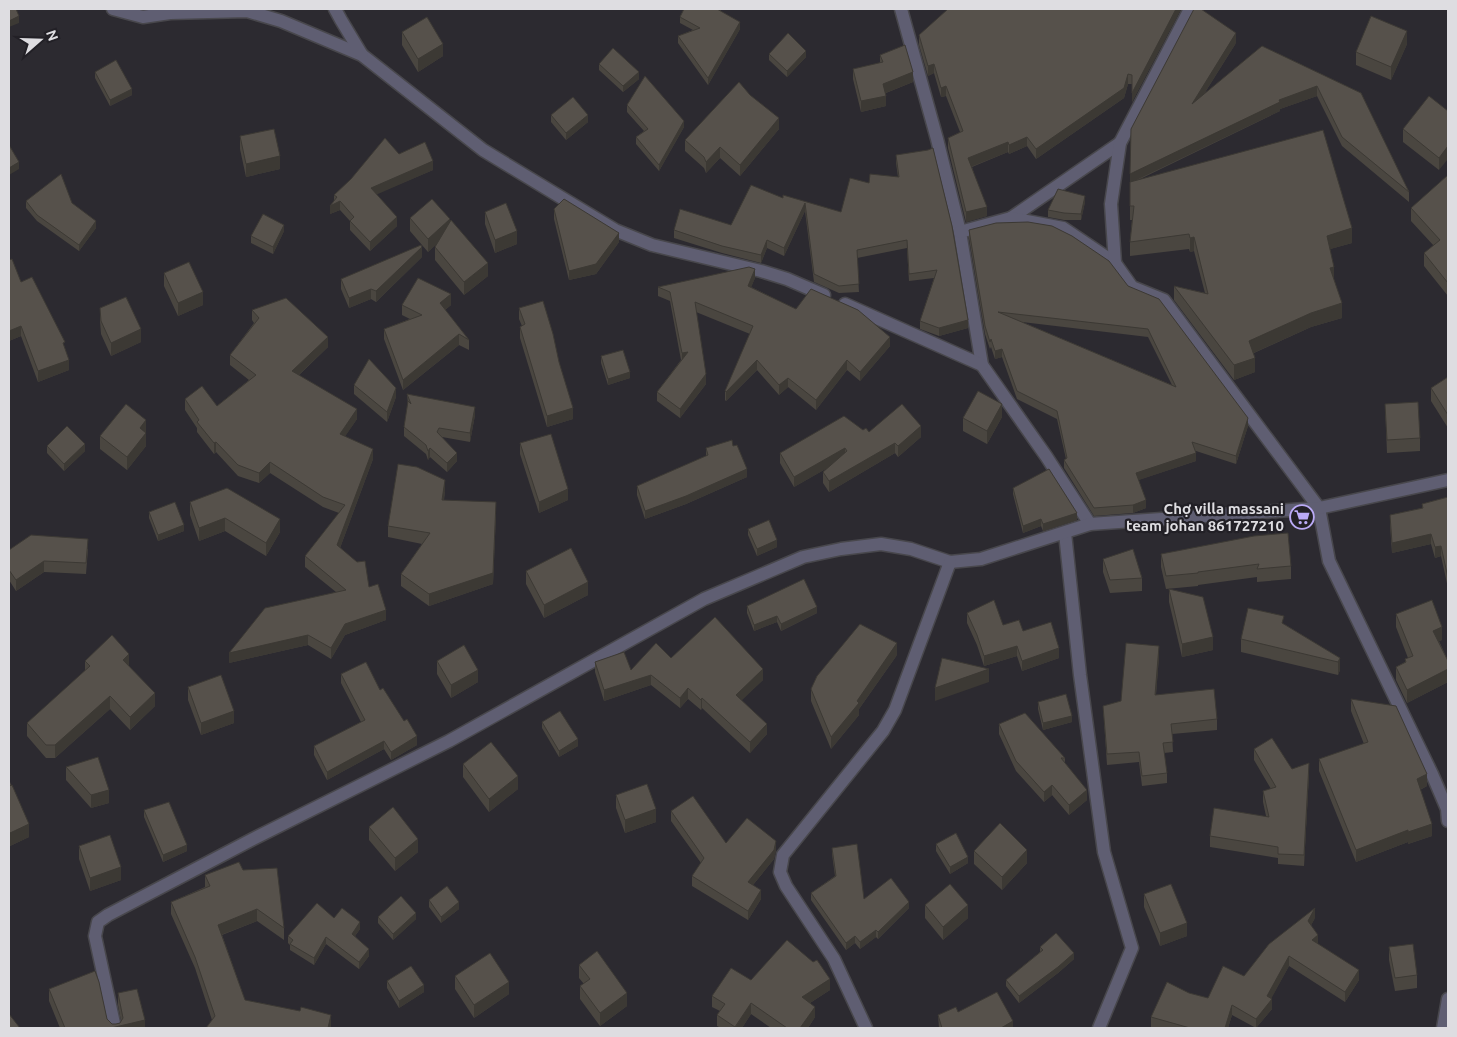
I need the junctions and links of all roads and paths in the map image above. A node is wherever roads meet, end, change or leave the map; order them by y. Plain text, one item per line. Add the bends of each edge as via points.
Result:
1 (113, 9) edge
2 (335, 9) edge
3 (901, 9) edge
4 (1190, 9) edge
5 (362, 56) junction
6 (1120, 143) junction
7 (1011, 218) junction
8 (960, 232) junction
9 (1115, 264) junction
10 (982, 364) junction
11 (1448, 480) edge
12 (1319, 508) junction
13 (1090, 524) junction
14 (1065, 533) junction
15 (950, 562) junction
16 (1448, 822) edge
17 (1448, 999) edge
18 (115, 1028) edge
19 (866, 1028) edge
20 (1099, 1028) edge
21 (1443, 1028) edge

1 - 5 street via 143,17 247,11 281,21
2 - 5 street
3 - 8 street
4 - 6 street
5 - 10 street via 483,150 615,230 652,245 787,279
6 - 7 street
6 - 9 street via 1111,204
7 - 8 street
7 - 9 street via 1063,228
8 - 10 street
9 - 12 street via 1132,287 1164,300 1170,306
10 - 13 street
11 - 12 street
12 - 13 street
12 - 16 street via 1329,561 1432,774 1447,809
13 - 14 street
14 - 15 street via 981,559
14 - 20 street via 1104,852 1132,948
15 - 18 street via 911,549 881,544 803,557 704,599 449,742 108,915 98,922 95,936
15 - 19 street via 895,710 883,731 783,855 780,872 786,886 834,959
17 - 21 street

